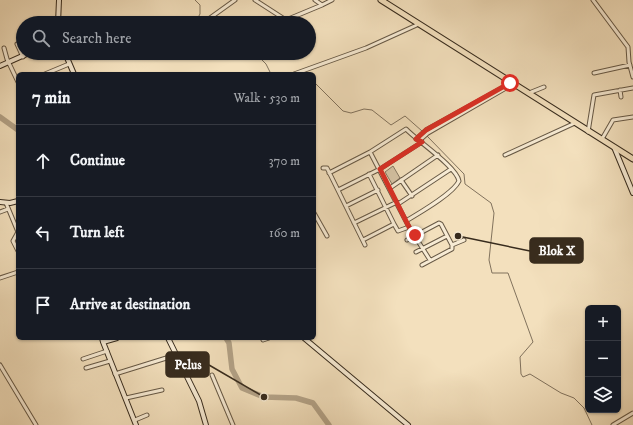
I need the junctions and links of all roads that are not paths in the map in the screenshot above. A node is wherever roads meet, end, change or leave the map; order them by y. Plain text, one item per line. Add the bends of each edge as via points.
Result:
1 (59, 0) edge
2 (235, 0) edge
3 (255, 0) edge
4 (314, 0) edge
5 (332, 0) edge
6 (380, 0) edge
7 (593, 0) edge
8 (322, 5) junction
9 (58, 16) edge
10 (213, 16) edge
11 (280, 16) edge
12 (296, 16) edge
13 (419, 24) junction
14 (4, 48) dead end
15 (16, 60) edge
16 (68, 60) edge
17 (9, 63) junction
18 (69, 64) junction
19 (630, 65) junction
20 (0, 66) edge
21 (49, 72) edge
22 (73, 72) edge
23 (300, 72) edge
24 (594, 73) dead end
25 (633, 77) edge
26 (16, 78) edge
27 (512, 84) junction
28 (544, 87) dead end
29 (633, 88) edge
30 (620, 90) junction
31 (528, 94) junction
32 (621, 96) dead end
33 (633, 117) edge
34 (574, 123) junction
35 (588, 132) junction
36 (419, 140) junction
37 (602, 140) junction
38 (614, 147) junction
39 (370, 152) junction
40 (438, 155) junction
41 (505, 155) dead end
42 (633, 159) edge
43 (323, 168) dead end
44 (380, 169) junction
45 (451, 170) junction
46 (329, 173) junction
47 (370, 174) junction
48 (401, 180) junction
49 (390, 188) junction
50 (338, 190) junction
51 (378, 190) junction
52 (633, 193) edge
53 (412, 196) junction
54 (16, 201) edge
55 (0, 202) edge
56 (6, 203) junction
57 (398, 203) junction
58 (346, 206) junction
59 (386, 207) junction
60 (8, 209) junction
61 (0, 212) edge
62 (316, 217) edge
63 (406, 221) junction
64 (354, 223) junction
65 (394, 224) junction
66 (16, 227) edge
67 (409, 227) junction
68 (415, 235) junction
69 (16, 236) edge
70 (327, 236) dead end
71 (447, 236) junction
72 (363, 240) junction
73 (407, 240) dead end
74 (464, 240) dead end
75 (365, 245) dead end
76 (452, 245) junction
77 (16, 247) edge
78 (423, 248) junction
79 (416, 252) dead end
80 (430, 260) junction
81 (422, 265) dead end
82 (16, 273) edge
83 (0, 278) edge
84 (103, 340) edge
85 (169, 340) edge
86 (306, 340) edge
87 (107, 351) junction
88 (176, 355) junction
89 (83, 359) dead end
90 (110, 361) junction
91 (0, 365) edge
92 (86, 368) dead end
93 (115, 374) junction
94 (212, 375) dead end
95 (162, 390) dead end
96 (126, 398) junction
97 (633, 413) edge
98 (147, 415) dead end
99 (134, 420) junction
100 (36, 425) edge
101 (136, 425) edge
102 (206, 425) edge
103 (233, 425) edge
104 (408, 425) edge
105 (613, 425) edge

1 - 9 street
2 - 10 street
3 - 11 street
4 - 8 street
5 - 8 street
6 - 13 highway
7 - 19 street via 628,47
8 - 12 street
13 - 23 street via 366,48
13 - 27 highway
14 - 17 street
15 - 17 street
16 - 18 street
17 - 20 street
17 - 26 street
18 - 21 street
18 - 22 street
19 - 24 street
19 - 25 street
27 - 31 highway
27 - 36 street via 423,134
28 - 31 street
29 - 30 street
30 - 32 street
30 - 35 street via 593,96
31 - 34 highway
33 - 37 street via 612,121
34 - 35 highway
34 - 41 street
35 - 37 highway
36 - 39 street via 404,129
36 - 40 street
36 - 44 street
37 - 38 highway
38 - 42 highway
38 - 52 street
39 - 44 street
39 - 46 street
40 - 45 street
40 - 48 street
43 - 46 street
44 - 47 street
44 - 49 street
45 - 53 street
45 - 63 street via 459,179 456,186
46 - 50 street
47 - 50 street
47 - 51 street
48 - 49 street
48 - 53 street
49 - 57 street
50 - 58 street
51 - 58 street
51 - 59 street
53 - 57 street
54 - 56 street
55 - 56 street
56 - 60 street
57 - 59 street
57 - 63 street
58 - 64 street
59 - 64 street
59 - 65 street
60 - 61 street
60 - 66 street
62 - 70 street
63 - 67 street
64 - 72 street
65 - 67 street via 398,231
65 - 72 street
67 - 68 street
68 - 71 street via 440,223
68 - 73 street
68 - 78 street
69 - 77 street via 13,241
71 - 76 street
71 - 78 street
72 - 75 street
74 - 76 street
76 - 80 street via 451,250
78 - 79 street
78 - 80 street
80 - 81 street
82 - 83 street
84 - 87 street
85 - 88 street
86 - 104 street
87 - 89 street
87 - 90 street
88 - 93 street
88 - 102 street via 199,401
90 - 92 street
90 - 93 street
91 - 100 street
93 - 96 street
94 - 103 street
95 - 96 street
96 - 99 street
97 - 105 street
98 - 99 street
99 - 101 street

